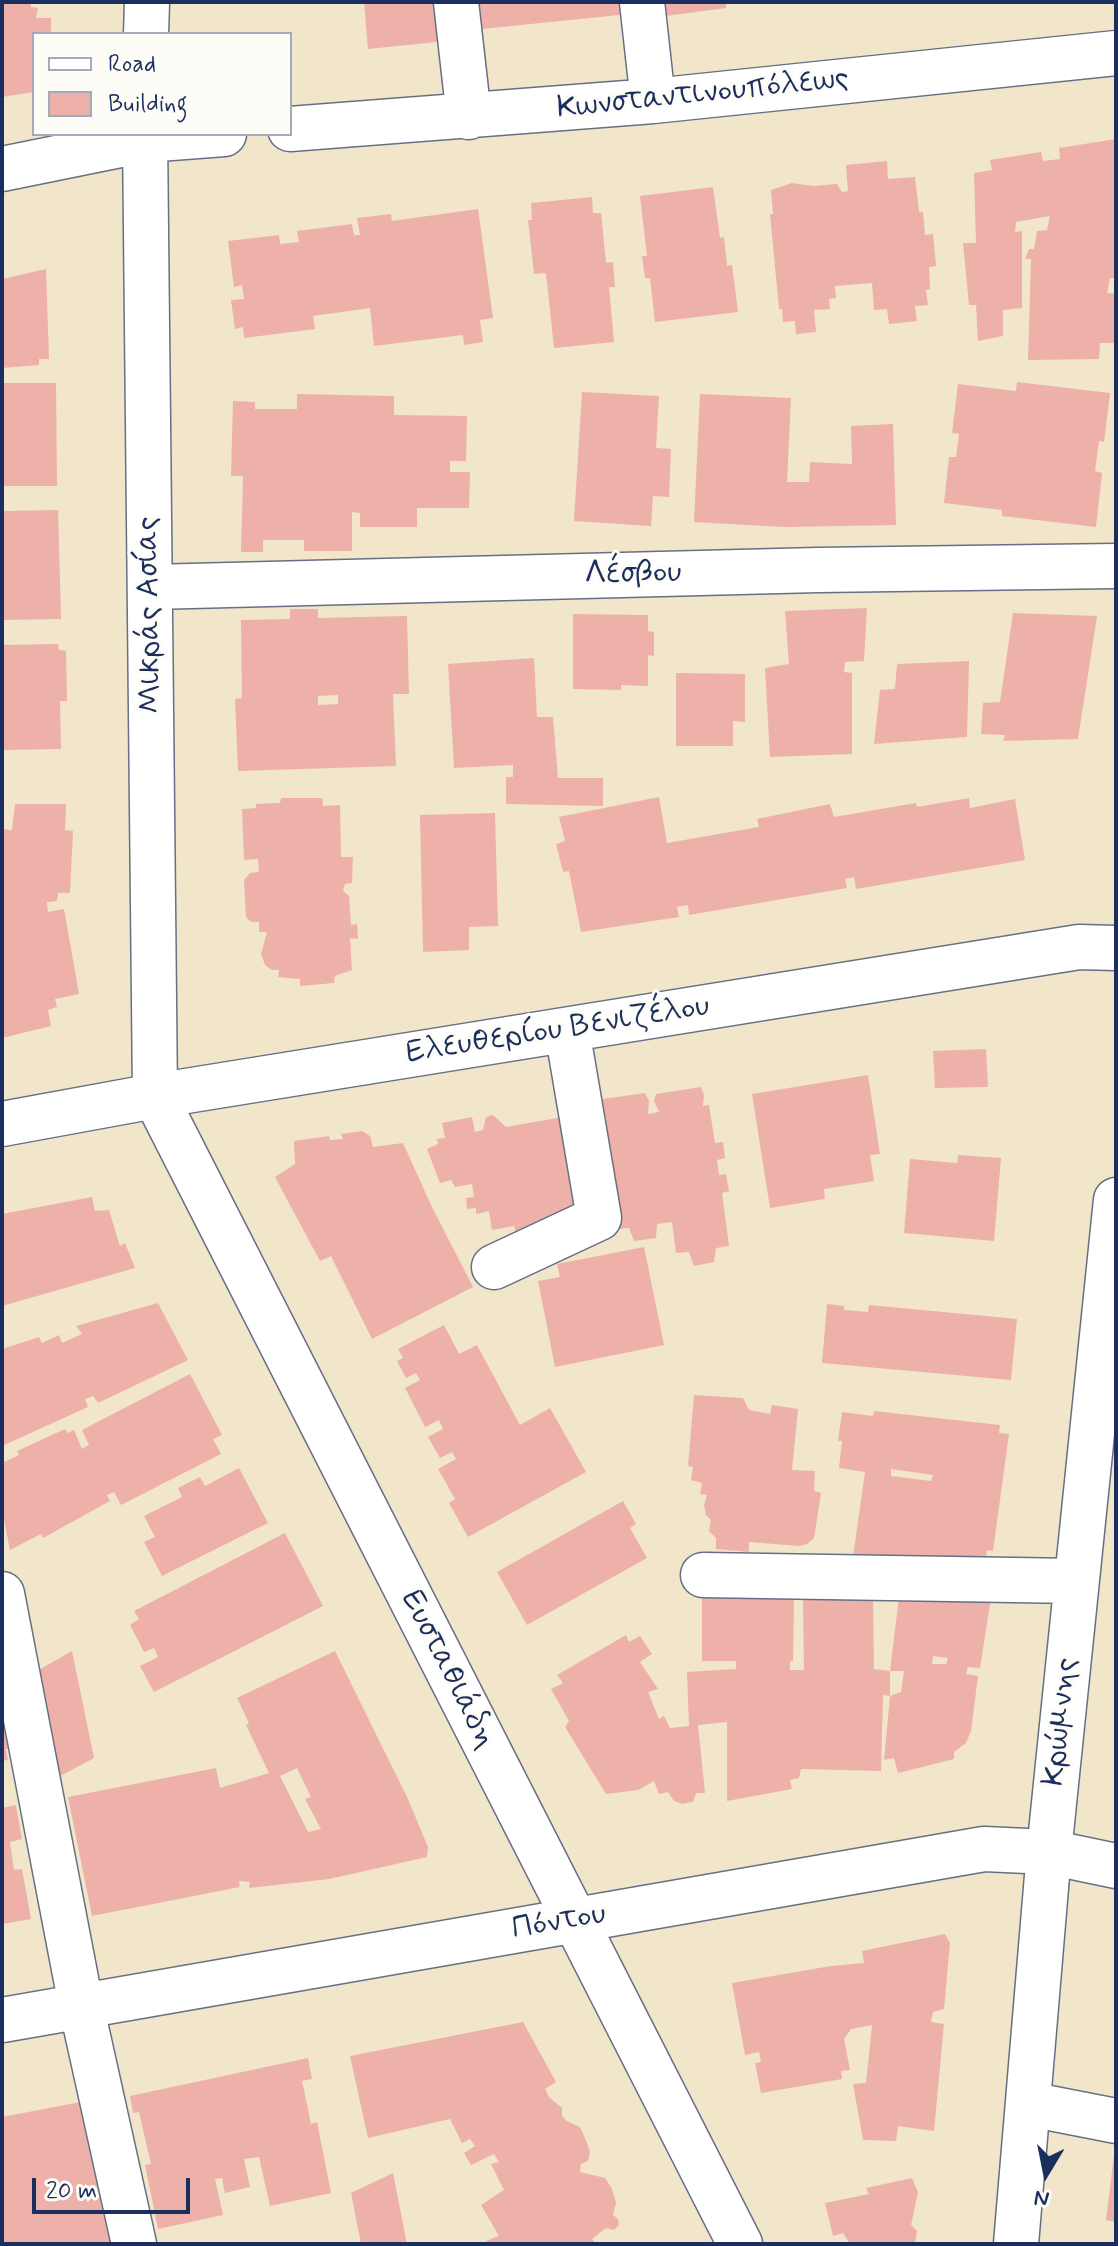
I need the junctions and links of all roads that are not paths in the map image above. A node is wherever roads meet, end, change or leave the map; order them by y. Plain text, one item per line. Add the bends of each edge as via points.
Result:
1 (147, 2) edge
2 (456, 2) edge
3 (642, 2) edge
4 (146, 32) edge
5 (1116, 53) edge
6 (653, 101) junction
7 (469, 117) junction
8 (292, 129) edge
9 (171, 136) edge
10 (145, 137) edge
11 (2, 169) edge
12 (1116, 566) edge
13 (151, 587) junction
14 (1116, 948) edge
15 (567, 1030) junction
16 (155, 1096) junction
17 (2, 1124) edge
18 (1116, 1200) edge
19 (494, 1267) dead end
20 (1103, 1453) edge
21 (703, 1575) dead end
22 (1076, 1581) junction
23 (2, 1594) edge
24 (1049, 1852) junction
25 (1116, 1866) edge
26 (574, 1920) junction
27 (81, 2005) junction
28 (2, 2020) edge
29 (1029, 2104) junction
30 (1116, 2121) edge
31 (134, 2244) edge
32 (740, 2244) edge
33 (1016, 2244) edge

1 - 4 street
2 - 7 street
3 - 6 street
5 - 6 street, Κωνσταντινουπόλεως
6 - 7 street, Κωνσταντινουπόλεως
7 - 8 street, Κωνσταντινουπόλεως
9 - 10 street
10 - 11 street
10 - 13 street, Μικράς Ασίας
12 - 13 street, Λέσβου
13 - 16 street, Μικράς Ασίας
14 - 15 street, Ελευθερίου Βενιζέλου via 1079,947
15 - 16 street, Ελευθερίου Βενιζέλου
15 - 19 street via 599,1218
16 - 17 street, Ελευθερίου Βενιζέλου
16 - 26 street, Ευσταθιάδη
18 - 20 street, Κρώμνης
20 - 22 street, Κρώμνης
21 - 22 street
22 - 24 street, Κρώμνης
23 - 27 street
24 - 25 street, Πόντου
24 - 26 street, Πόντου via 984,1849
24 - 29 street, Κρώμνης
26 - 27 street, Πόντου
26 - 32 street, Ευσταθιάδη
27 - 28 street, Πόντου
27 - 31 street
29 - 30 street
29 - 33 street, Κρώμνης

